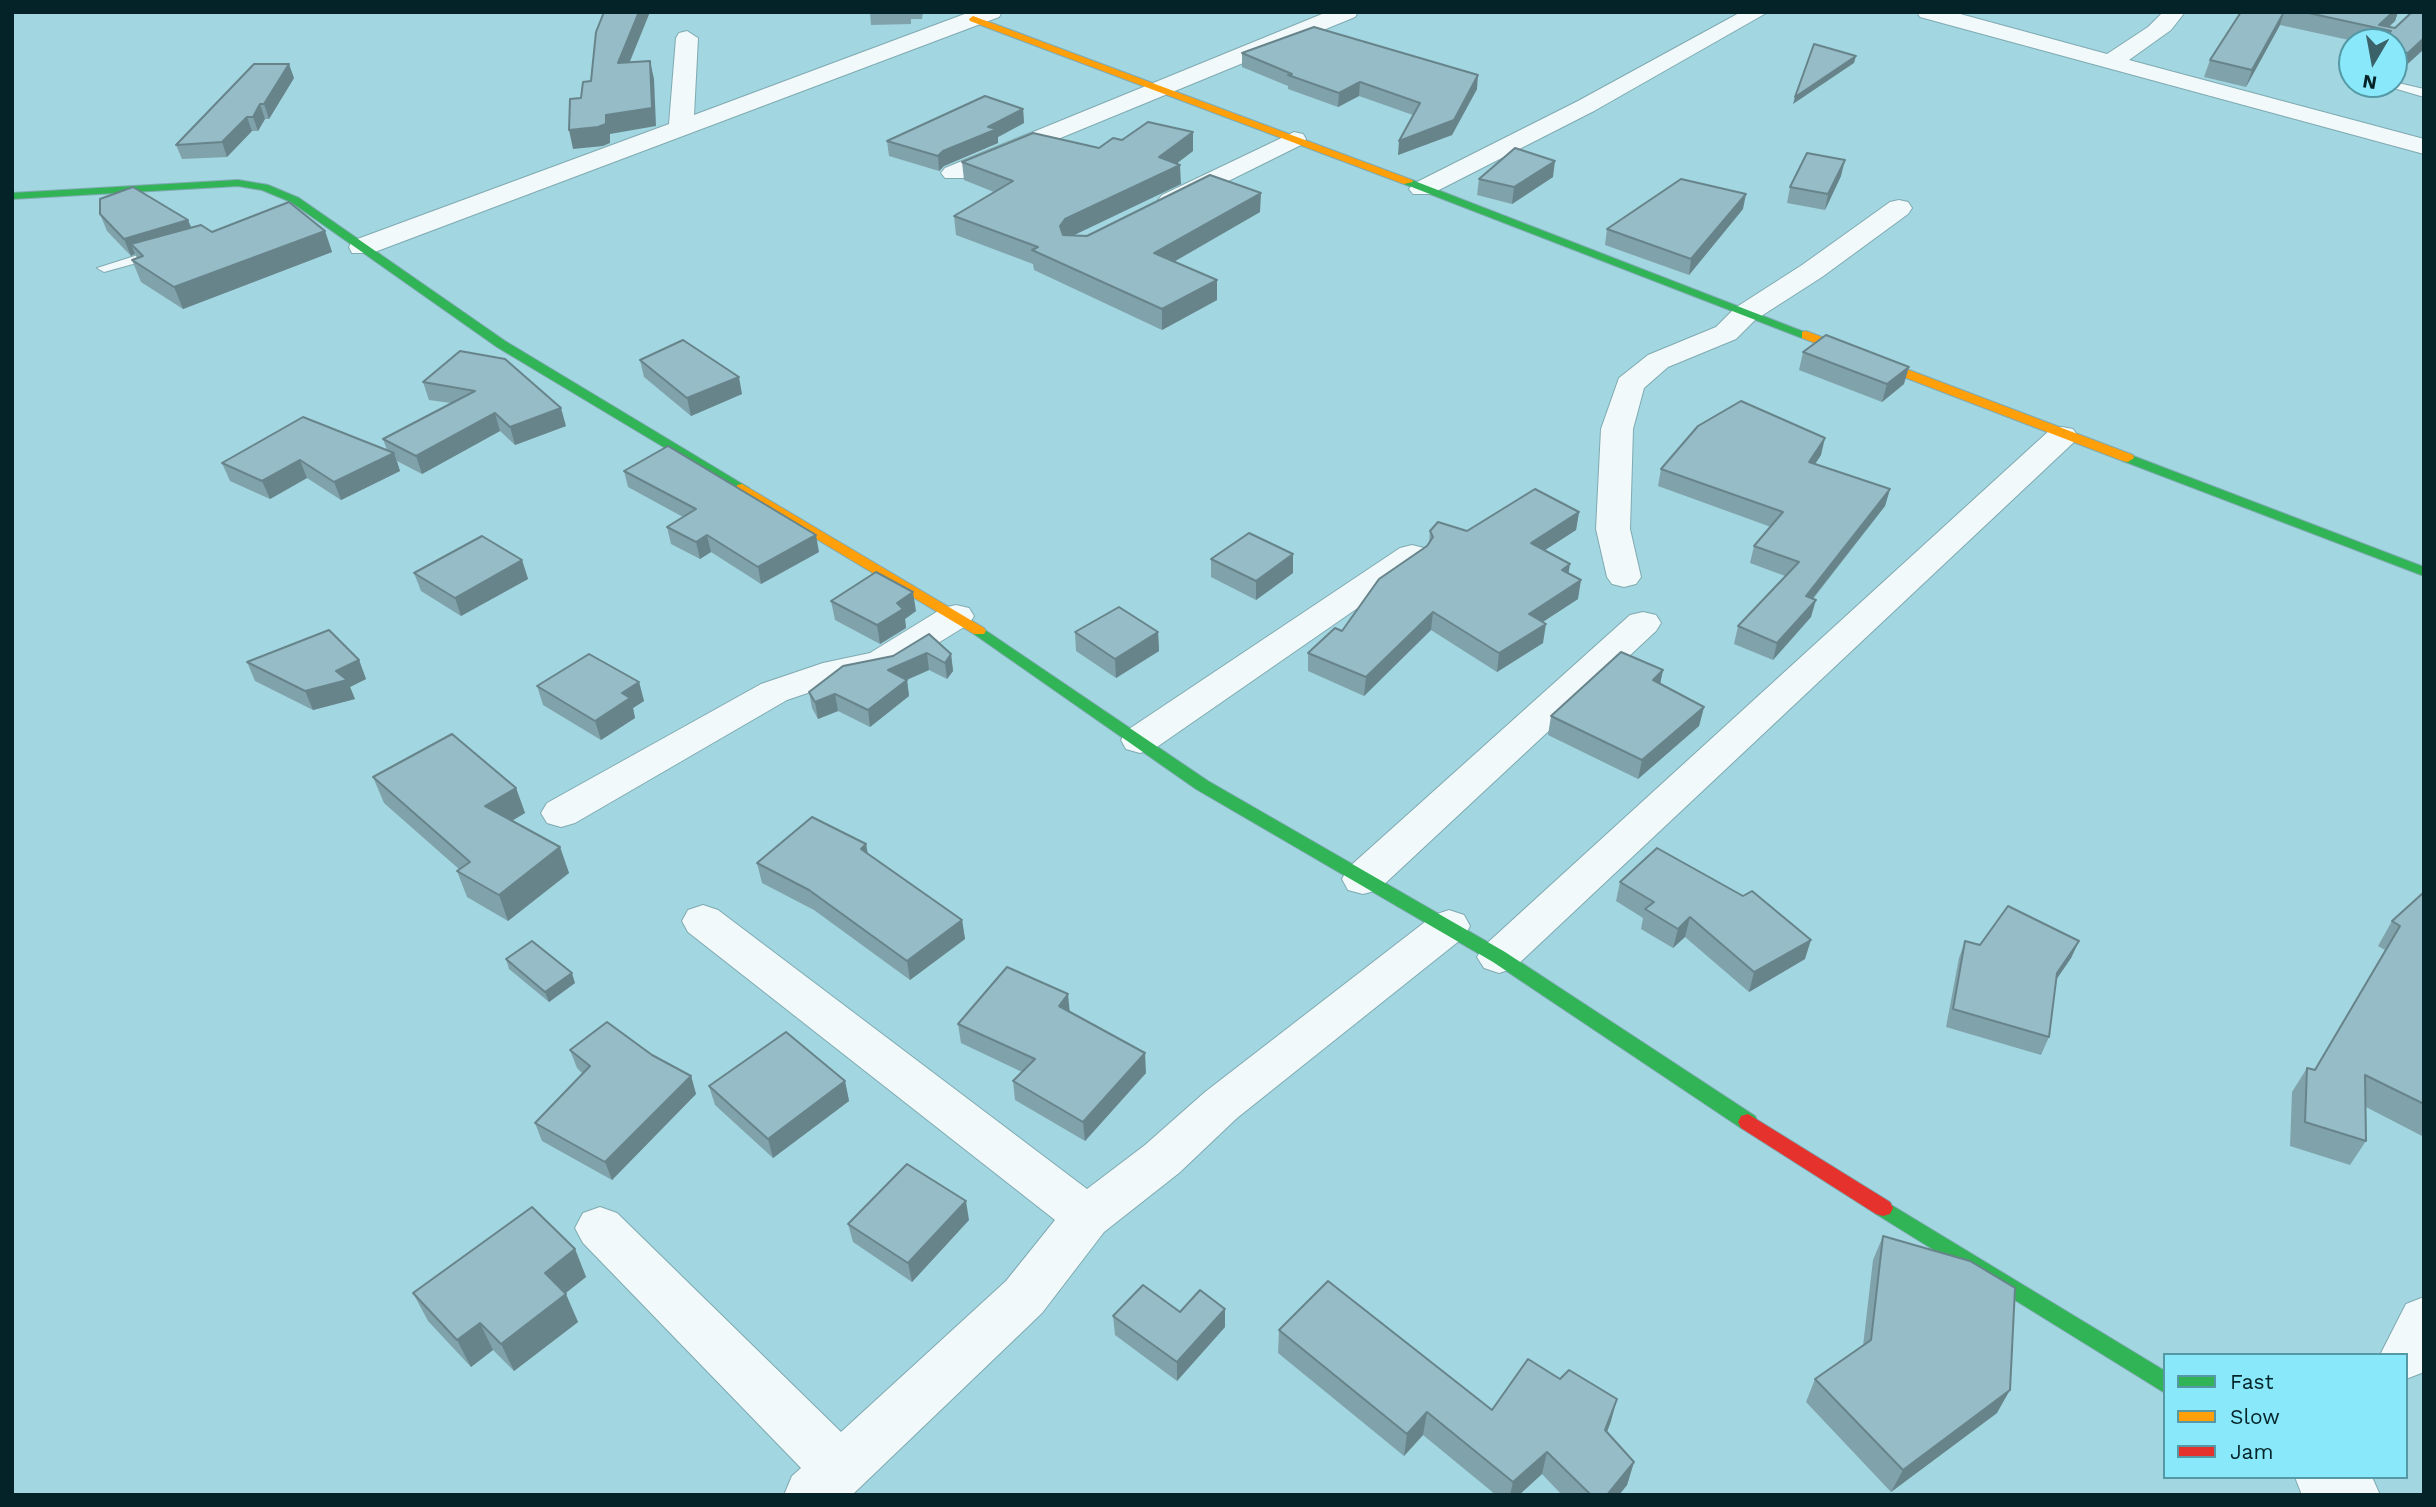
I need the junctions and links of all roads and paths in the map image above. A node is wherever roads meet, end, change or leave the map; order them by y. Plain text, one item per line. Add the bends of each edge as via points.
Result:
1 (1347, 12) edge
2 (1757, 12) edge
3 (1928, 12) edge
4 (2174, 12) edge
5 (982, 16) edge
6 (687, 38) dead end
7 (2112, 61) junction
8 (1163, 89) junction
9 (681, 129) junction
10 (1294, 139) junction
11 (2424, 147) edge
12 (954, 173) dead end
13 (1422, 189) junction
14 (12, 196) edge
15 (1899, 208) dead end
16 (310, 210) junction
17 (1149, 211) edge
18 (285, 217) edge
19 (362, 247) junction
20 (169, 250) edge
21 (104, 268) dead end
22 (1745, 314) junction
23 (2062, 436) junction
24 (1412, 555) edge
25 (2424, 572) edge
26 (1624, 577) dead end
27 (957, 616) junction
28 (1643, 623) dead end
29 (1140, 740) junction
30 (561, 813) dead end
31 (1363, 879) junction
32 (703, 921) dead end
33 (1449, 926) junction
34 (1499, 957) junction
35 (1087, 1217) junction
36 (600, 1228) dead end
37 (2424, 1320) edge
38 (2407, 1353) edge
39 (2163, 1381) edge
40 (826, 1482) edge

1 - 8 street
2 - 13 street
3 - 7 street
4 - 7 street via 2167,26
5 - 8 street
5 - 9 street
6 - 9 street
7 - 11 street
8 - 10 street
8 - 12 street
9 - 19 street
10 - 13 street
10 - 17 street
13 - 22 street
14 - 16 street via 238,183 279,192
15 - 22 street
16 - 18 lane
16 - 19 street
19 - 27 street via 501,344
20 - 21 lane
22 - 23 street
22 - 26 street via 1726,333 1658,361 1630,384 1617,429 1613,529
23 - 25 street
23 - 34 street
24 - 29 street
27 - 29 street
27 - 30 street via 881,662 774,692
28 - 31 street
29 - 31 street via 1202,785
31 - 33 street
32 - 35 street
33 - 34 street
33 - 35 street
34 - 39 street via 1798,1155
35 - 40 street via 1024,1297
36 - 40 street
37 - 38 street

